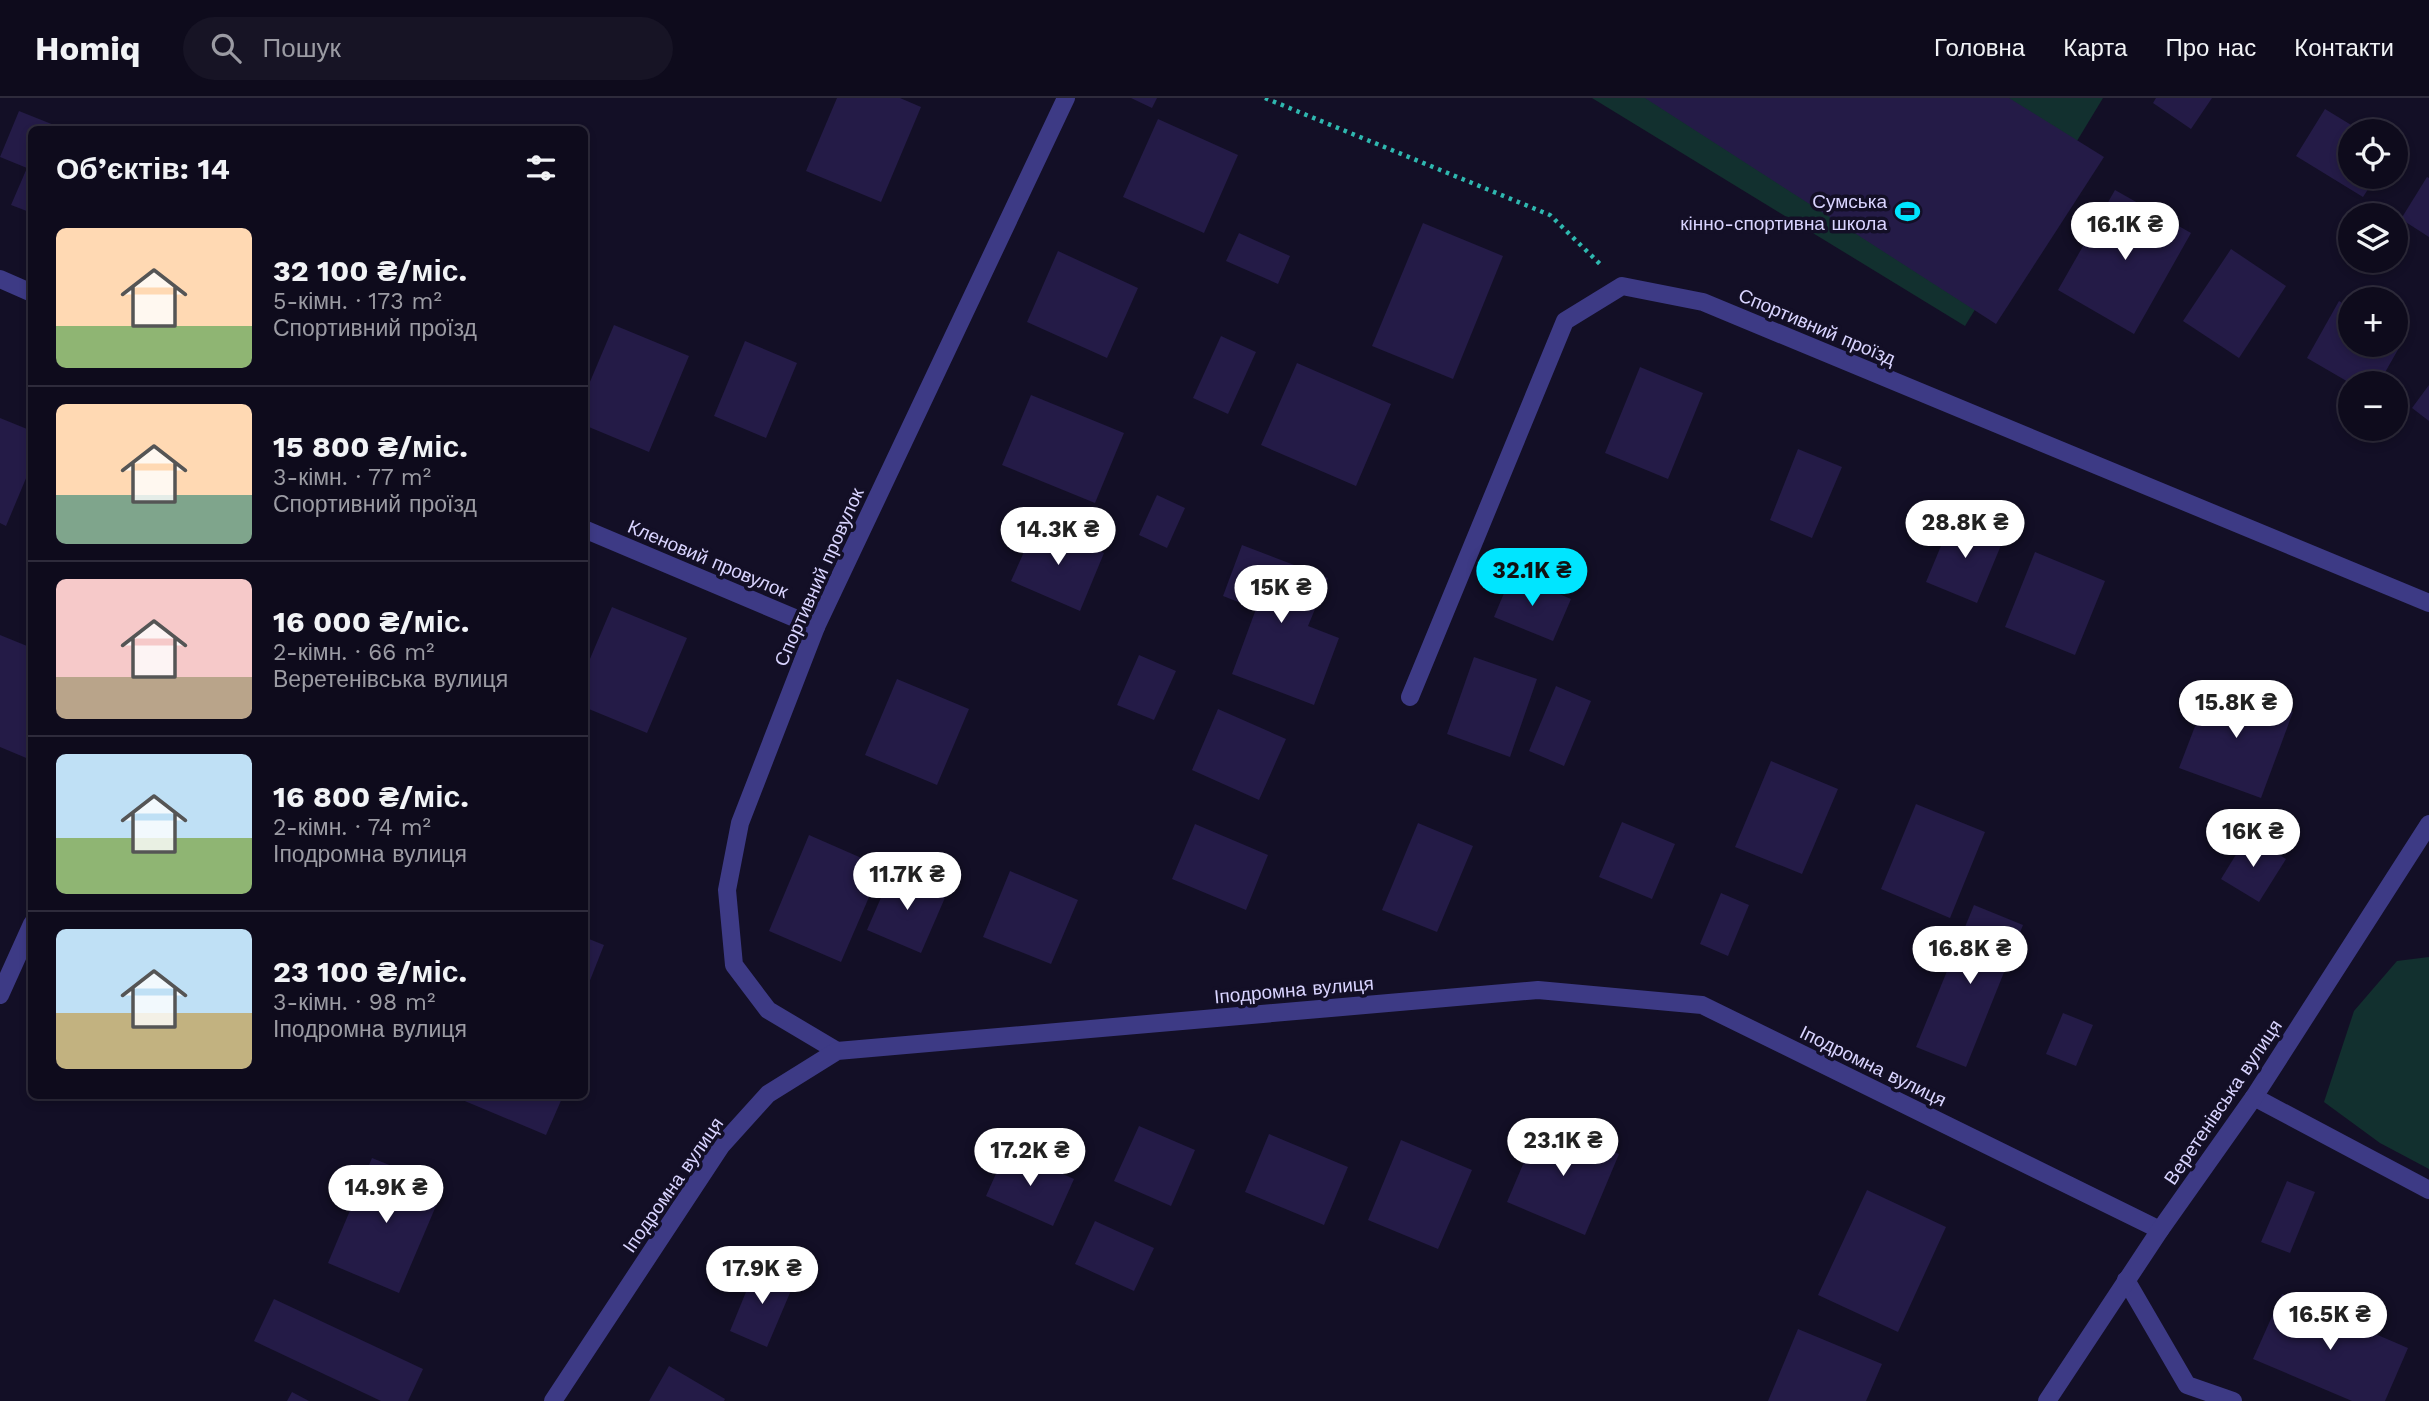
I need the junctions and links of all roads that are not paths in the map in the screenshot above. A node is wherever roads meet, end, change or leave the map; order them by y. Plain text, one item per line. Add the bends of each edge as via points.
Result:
1 (1066, 98) edge
2 (0, 279) edge
3 (28, 291) edge
4 (588, 531) edge
5 (2429, 603) edge
6 (816, 627) junction
7 (1410, 697) dead end
8 (2429, 824) edge
9 (28, 933) edge
10 (0, 995) edge
11 (837, 1051) junction
12 (2254, 1097) junction
13 (2429, 1190) edge
14 (2160, 1230) junction
15 (2126, 1280) junction
16 (553, 1401) edge
17 (2047, 1401) edge
18 (2232, 1401) edge

1 - 6 street, Спортивний провулок
2 - 3 street
4 - 6 street, Кленовий провулок
5 - 7 street, Спортивний проїзд via 1703,302 1622,286 1565,321
6 - 11 street, Спортивний провулок via 740,823 727,890 734,965 768,1010
8 - 12 street, Веретенівська вулиця
9 - 10 street
11 - 14 street, Іподромна вулиця via 1538,990 1702,1005
11 - 16 street, Іподромна вулиця via 768,1094 721,1146
12 - 13 street
12 - 14 street, Веретенівська вулиця
14 - 15 street, Веретенівська вулиця
15 - 17 street, Веретенівська вулиця
15 - 18 street via 2187,1385

